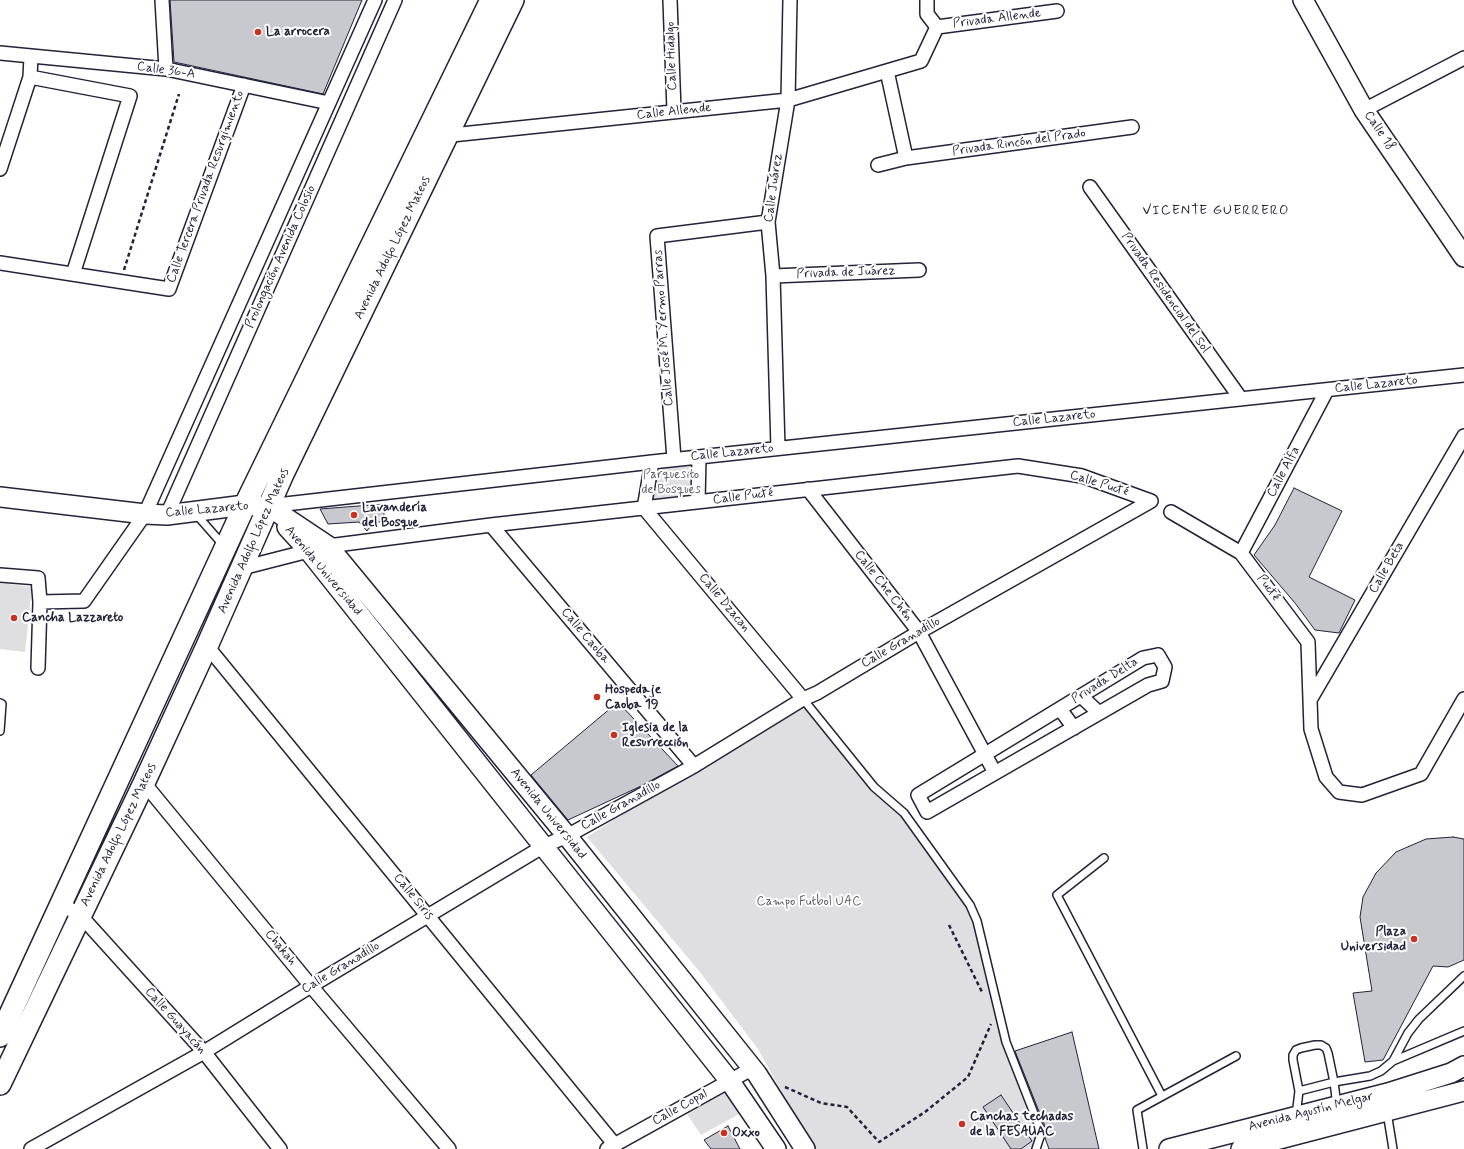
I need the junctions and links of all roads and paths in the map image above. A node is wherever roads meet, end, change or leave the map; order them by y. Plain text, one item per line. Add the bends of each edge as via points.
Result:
1 (162, 0) edge
2 (375, 0) edge
3 (395, 0) edge
4 (491, 0) edge
5 (513, 0) edge
6 (670, 0) edge
7 (790, 0) edge
8 (927, 0) edge
9 (1303, 0) edge
10 (1057, 11) dead end
11 (937, 26) junction
12 (0, 53) edge
13 (31, 56) junction
14 (1464, 58) edge
15 (166, 69) junction
16 (887, 71) junction
17 (30, 77) junction
18 (244, 85) junction
19 (179, 94) dead end
20 (788, 100) junction
21 (329, 103) junction
22 (1364, 110) junction
23 (674, 112) junction
24 (1132, 127) dead end
25 (448, 135) junction
26 (422, 140) junction
27 (906, 158) junction
28 (878, 165) dead end
29 (0, 168) edge
30 (1090, 186) dead end
31 (768, 222) junction
32 (1464, 257) edge
33 (0, 264) edge
34 (919, 270) dead end
35 (73, 274) junction
36 (773, 276) junction
37 (121, 282) junction
38 (1464, 376) edge
39 (1327, 390) junction
40 (1241, 399) junction
41 (1464, 436) edge
42 (778, 448) junction
43 (699, 457) junction
44 (674, 460) junction
45 (652, 462) junction
46 (808, 489) junction
47 (0, 497) edge
48 (1151, 501) joint
49 (698, 502) junction
50 (245, 505) junction
51 (268, 506) junction
52 (644, 508) junction
53 (194, 511) junction
54 (1171, 512) dead end
55 (145, 514) junction
56 (166, 515) junction
57 (491, 525) junction
58 (328, 546) junction
59 (225, 548) junction
60 (308, 551) junction
61 (1241, 553) junction
62 (242, 568) junction
63 (0, 576) edge
64 (40, 602) junction
65 (919, 632) junction
66 (207, 646) junction
67 (38, 668) dead end
68 (1081, 696) junction
69 (803, 699) junction
70 (1464, 699) edge
71 (1310, 700) junction
72 (0, 703) edge
73 (1060, 709) junction
74 (1099, 713) junction
75 (1074, 728) junction
76 (0, 731) edge
77 (985, 755) junction
78 (694, 766) junction
79 (995, 773) junction
80 (144, 783) junction
81 (567, 836) junction
82 (544, 846) junction
83 (1104, 858) dead end
84 (61, 904) junction
85 (80, 915) junction
86 (428, 915) junction
87 (949, 925) dead end
88 (1464, 976) edge
89 (311, 986) junction
90 (984, 995) dead end
91 (991, 1023) dead end
92 (1464, 1030) edge
93 (0, 1036) edge
94 (204, 1052) junction
95 (1236, 1056) dead end
96 (1393, 1061) junction
97 (1458, 1070) edge
98 (755, 1071) junction
99 (729, 1080) junction
100 (1334, 1082) junction
101 (0, 1084) edge
102 (1299, 1091) junction
103 (1464, 1091) edge
104 (1162, 1096) junction
105 (1337, 1106) junction
106 (1387, 1112) junction
107 (1296, 1116) junction
108 (612, 1148) edge
109 (31, 1149) edge
110 (280, 1149) edge
111 (448, 1149) edge
112 (776, 1149) edge
113 (805, 1149) edge
114 (1036, 1149) edge
115 (1144, 1149) edge
116 (1169, 1149) edge
117 (1242, 1149) edge
118 (1393, 1149) edge

1 - 15 street
2 - 21 street
3 - 56 street, Prolongación Avenida Colosio
4 - 26 main road, Avenida Adolfo López Mateos
5 - 25 main road, Avenida Adolfo López Mateos
6 - 23 street, Calle Hidalgo
7 - 20 street, Calle Juárez
8 - 11 street via 928,14
9 - 22 street, Calle 18
10 - 11 street, Privada Allende
11 - 16 street, Calle Allende via 921,62
12 - 13 street, Calle 36-A
13 - 15 street, Calle 36-A
13 - 17 street
14 - 22 street
15 - 18 street, Calle 36-A
16 - 20 street, Calle Allende
16 - 27 street
17 - 29 street
17 - 35 street via 130,96
18 - 21 street, Calle 36-A
18 - 37 street, Calle Tercera Privada Resurgimiento via 169,289
19 - 37 path
20 - 23 street, Calle Allende
20 - 31 street, Calle Juárez
21 - 55 street
22 - 32 street, Calle 18
23 - 25 street, Calle Allende
24 - 27 street, Privada Rincón del Prado
25 - 26 street, Calle Allende
25 - 51 main road, Avenida Adolfo López Mateos
26 - 50 main road, Avenida Adolfo López Mateos
27 - 28 street, Privada Rincón del Prado
30 - 40 street, Privada Residencial del Sol
31 - 36 street, Calle Juárez
31 - 44 street, Calle José M. Yermo Parras via 657,236
33 - 35 street
34 - 36 street, Privada de Juárez
35 - 37 street
36 - 42 street, Calle Juárez
38 - 39 street, Calle Lazareto
39 - 40 street, Calle Lazareto
39 - 61 street, Calle Alfa
40 - 42 street, Calle Lazareto
41 - 71 street, Calle Beta
42 - 43 street, Calle Lazareto
43 - 44 street, Calle Lazareto
43 - 49 street
44 - 45 street, Calle Lazareto
45 - 51 street, Calle Lazareto
45 - 52 street
46 - 48 street, Calle Pucté via 1018,466 1082,476
46 - 49 street, Calle Pucté
46 - 65 street, Calle Che Chén
47 - 55 street, Calle Lazareto
48 - 65 street, Calle Granadillo
49 - 52 street, Calle Pucté
50 - 51 street, Calle Lazareto
50 - 53 street, Calle Lazareto
50 - 59 main road, Avenida Adolfo López Mateos
51 - 58 street, Avenida Universidad
51 - 60 street, Avenida Universidad
51 - 62 main road, Avenida Adolfo López Mateos
52 - 57 street, Calle Pucté
52 - 69 street, Calle Dzacan
53 - 56 street, Calle Lazareto
53 - 59 lane
54 - 61 street, Pucté
55 - 56 street, Calle Lazareto
55 - 64 street via 84,601
57 - 58 street, Calle Pucté
57 - 78 street, Calle Caoba
58 - 60 street, Calle Pucté
58 - 81 street, Avenida Universidad
59 - 84 main road, Avenida Adolfo López Mateos
60 - 62 street, Calle Pucté
60 - 82 street, Avenida Universidad
61 - 71 street, Pucté via 1308,642
62 - 66 main road, Avenida Adolfo López Mateos
63 - 64 street via 38,578
64 - 67 street
65 - 69 street, Calle Granadillo
65 - 77 street, Calle Che Chén
66 - 80 main road, Avenida Adolfo López Mateos
66 - 86 street, Calle Siris
68 - 73 street, Privada Delta
68 - 74 street
68 - 74 street, Privada Delta via 1143,658 1158,655 1165,667 1162,681 1148,685
69 - 78 street, Calle Granadillo
69 - 114 lane via 874,787 904,813 970,905 978,921 1006,1042 1039,1126 1041,1134
70 - 71 street, Pucté via 1421,774 1362,795 1339,792 1326,777 1311,729
72 - 76 lane
73 - 75 street
73 - 77 street, Privada Delta
74 - 75 street, Privada Delta
75 - 79 street, Privada Delta
77 - 79 street, Calle Che Chén
77 - 79 street, Privada Delta via 918,795 927,812
78 - 81 street, Calle Granadillo
80 - 85 main road, Avenida Adolfo López Mateos
80 - 89 street, Chakah
81 - 82 street, Calle Granadillo
81 - 98 street, Avenida Universidad
82 - 86 street, Calle Granadillo
82 - 99 street, Avenida Universidad
83 - 104 lane via 1057,895
84 - 85 street, Calle Guayacán
84 - 93 main road, Avenida Adolfo López Mateos
85 - 94 street, Calle Guayacán
85 - 101 main road, Avenida Adolfo López Mateos
86 - 89 street, Calle Granadillo
86 - 108 street, Calle Siris
87 - 90 path
88 - 96 lane via 1419,1019
89 - 94 street, Calle Granadillo
89 - 111 street, Chakah
91 - 98 path via 968,1077 925,1112 879,1142 847,1108 821,1104
92 - 96 lane
94 - 109 street, Calle Granadillo
94 - 110 street, Calle Guayacán
95 - 104 lane
96 - 100 lane via 1370,1076
97 - 105 street, Avenida Agustín Melgar via 1388,1093
98 - 99 street, Calle Copal
98 - 113 street, Avenida Universidad
99 - 108 street, Calle Copal
99 - 112 street, Avenida Universidad
100 - 102 lane
100 - 102 lane via 1326,1048 1321,1045 1301,1048 1293,1055
100 - 105 lane
102 - 107 lane
103 - 106 street, Avenida Agustín Melgar
104 - 115 lane via 1137,1110
105 - 107 street, Avenida Agustín Melgar
106 - 117 street, Avenida Agustín Melgar
106 - 118 lane
107 - 116 street, Avenida Agustín Melgar

